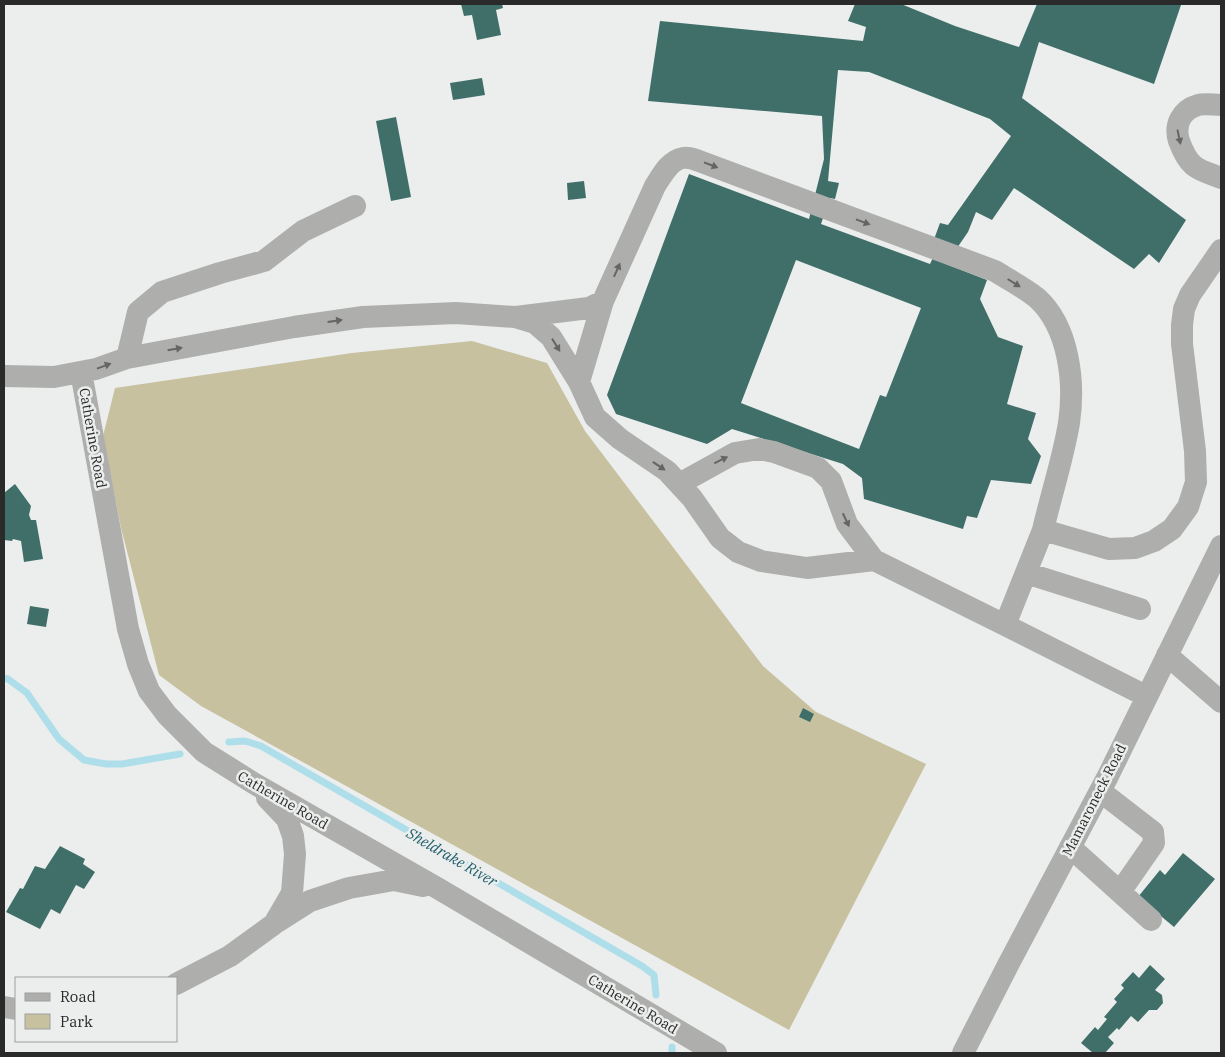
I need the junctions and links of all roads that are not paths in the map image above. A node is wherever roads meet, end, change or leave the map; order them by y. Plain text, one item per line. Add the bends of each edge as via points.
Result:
1 (1221, 106) edge
2 (1221, 178) edge
3 (355, 206) dead end
4 (1221, 250) edge
5 (603, 301) junction
6 (515, 317) junction
7 (127, 358) junction
8 (81, 372) junction
9 (4, 376) edge
10 (579, 382) junction
11 (679, 484) junction
12 (1043, 530) junction
13 (1221, 546) edge
14 (874, 560) junction
15 (1026, 573) junction
16 (1140, 609) dead end
17 (1005, 625) junction
18 (1167, 655) junction
19 (1146, 696) junction
20 (1221, 702) edge
21 (255, 784) junction
22 (1100, 790) junction
23 (1070, 847) junction
24 (439, 889) junction
25 (1120, 892) junction
26 (1151, 920) dead end
27 (274, 924) junction
28 (178, 983) edge
29 (716, 1053) edge
30 (963, 1053) edge

1 -> 2 street via 1200,104 1188,109 1180,118 1177,133 1192,164
3 - 7 street via 303,232 264,260 162,292 138,312
4 - 12 street via 1184,309 1182,344 1196,482 1188,507 1172,529 1135,548 1109,549
5 - 6 street via 589,308
5 - 10 street
5 -> 12 street via 655,186 664,172 685,157 995,271 1047,309 1064,342 1071,390 1069,423
7 -> 6 street via 364,317 456,313
6 -> 10 street via 535,324 551,337
8 -> 7 street
8 - 9 street via 54,377
8 - 21 street, Catherine Road via 128,629 138,664 150,691 184,733 204,752
10 -> 11 street via 595,417 620,439 667,471
11 - 14 street via 720,538 738,552 761,561 807,568
11 -> 14 street via 735,453 759,450 818,468 831,481 847,524
12 - 15 street
13 - 18 street, Mamaroneck Road
14 - 17 street
15 - 16 street
15 - 17 street
17 - 19 street
18 - 19 street, Mamaroneck Road
18 - 20 street
19 - 22 street, Mamaroneck Road
21 - 24 street, Catherine Road
21 - 27 street via 287,819 293,836 292,893
22 - 23 street, Mamaroneck Road
22 - 25 street via 1153,832 1154,843
23 - 25 street
23 - 30 street, Mamaroneck Road
24 - 27 street via 394,880 349,888 310,901
24 - 29 street, Catherine Road
25 - 26 street
27 - 28 street via 230,956

